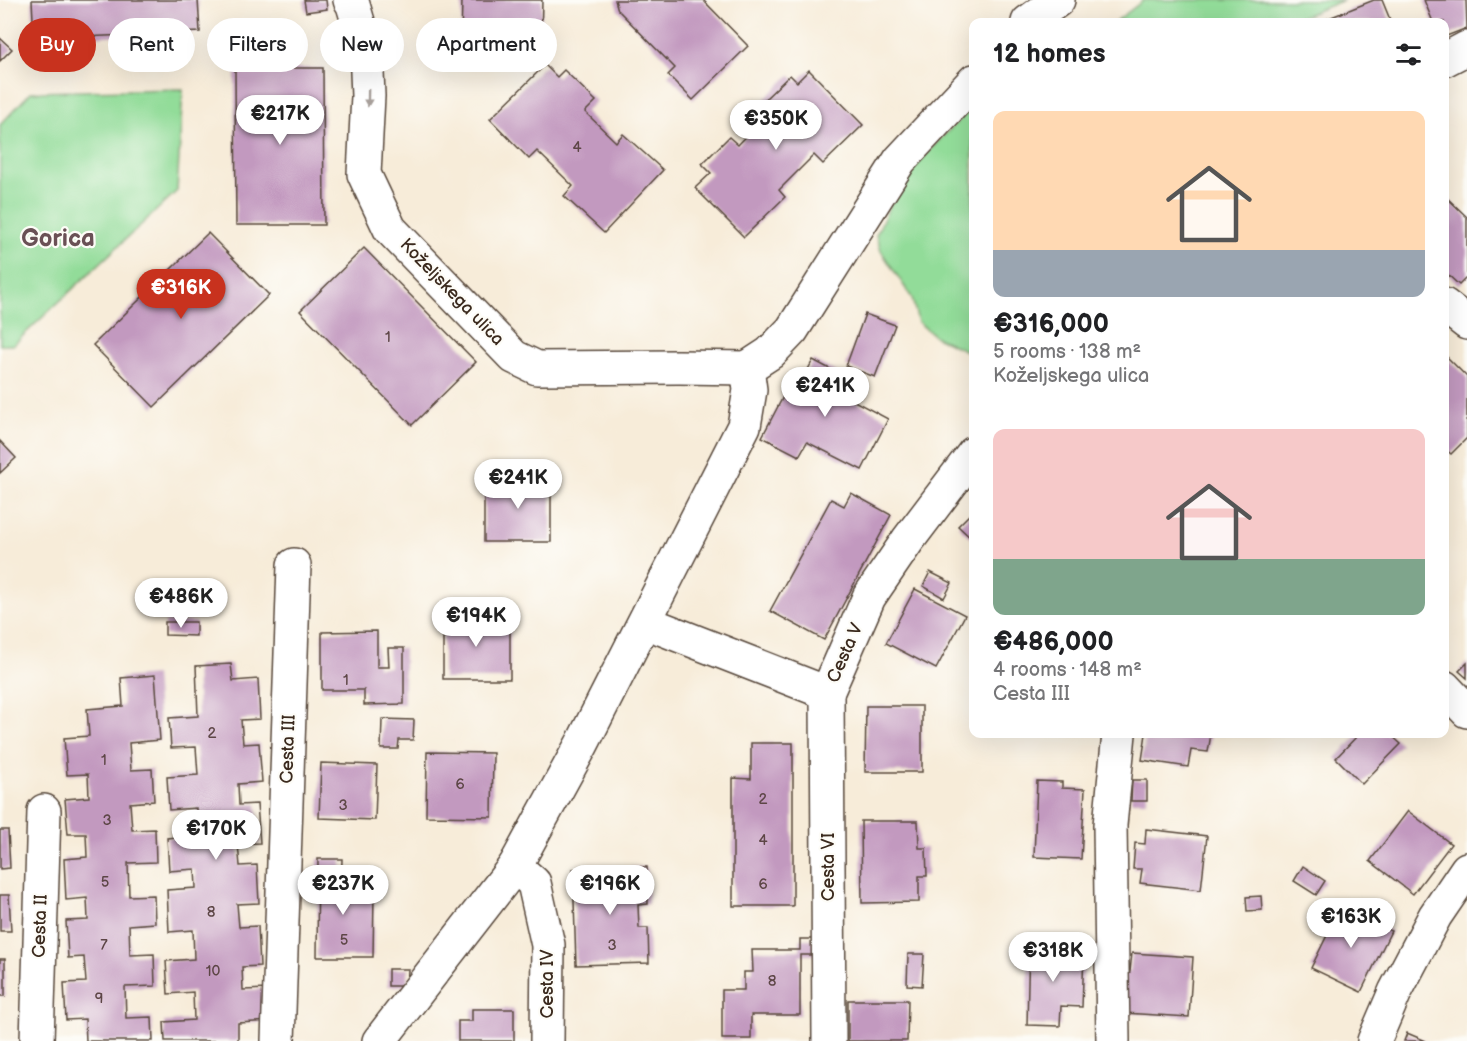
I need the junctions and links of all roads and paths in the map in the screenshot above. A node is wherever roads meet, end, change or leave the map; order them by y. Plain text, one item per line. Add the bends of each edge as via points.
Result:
1 (350, 0) edge
2 (1467, 48) edge
3 (1449, 57) edge
4 (969, 86) edge
5 (1449, 309) edge
6 (1467, 323) edge
7 (747, 369) junction
8 (969, 460) edge
9 (294, 565) dead end
10 (645, 622) junction
11 (1449, 692) edge
12 (827, 693) junction
13 (1467, 711) edge
14 (1119, 738) edge
15 (44, 811) dead end
16 (514, 866) junction
17 (1467, 869) edge
18 (37, 1041) edge
19 (278, 1041) edge
20 (378, 1041) edge
21 (547, 1041) edge
22 (829, 1041) edge
23 (1113, 1041) edge
24 (1374, 1041) edge

1 -> 7 street, Koželjskega ulica via 366,49 364,174 390,229 514,357 537,369
2 - 3 street
4 - 7 street via 900,160 792,330
5 - 6 street
7 - 10 street via 750,390 744,426
8 - 12 street, Cesta V via 869,597
9 - 19 street, Cesta III
10 - 12 street, Cesta V
10 - 16 street
11 - 13 street
12 - 22 street, Cesta VI
14 - 23 street via 1110,825
15 - 18 street, Cesta II
16 - 20 street
16 - 21 street, Cesta IV via 534,883 548,945
17 - 24 street via 1435,916

